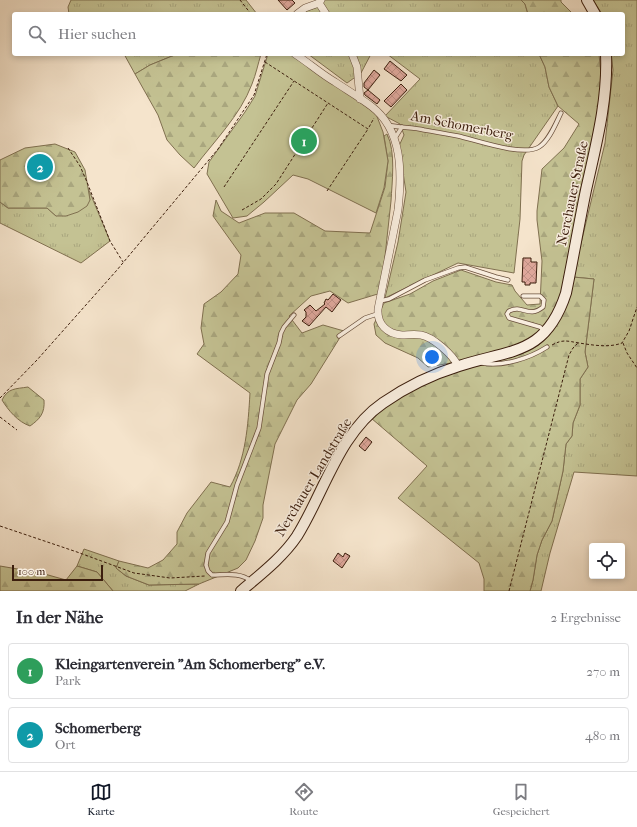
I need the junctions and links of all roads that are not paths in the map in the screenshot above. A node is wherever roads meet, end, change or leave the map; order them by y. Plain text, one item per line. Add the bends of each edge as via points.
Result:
1 (587, 0) edge
2 (320, 2) edge
3 (300, 12) edge
4 (325, 12) edge
5 (595, 12) edge
6 (298, 56) edge
7 (353, 56) edge
8 (606, 56) edge
9 (360, 99) junction
10 (561, 113) dead end
11 (387, 125) junction
12 (402, 127) junction
13 (394, 138) junction
14 (508, 280) dead end
15 (523, 296) dead end
16 (380, 301) junction
17 (377, 314) junction
18 (294, 316) dead end
19 (545, 332) junction
20 (339, 336) dead end
21 (547, 347) road end
22 (479, 360) junction
23 (458, 366) junction
24 (252, 582) junction
25 (241, 591) edge

1 - 5 main road
2 - 3 street
2 - 4 street
6 - 9 street, Am Schomerberg
7 - 9 street via 358,67
8 - 19 main road, Nerchauer Straße via 603,110 567,287 562,306
9 - 11 street, Am Schomerberg via 378,112
10 - 12 lane, Am Schomerberg via 549,136 540,146 531,149 498,147 451,135
11 - 12 lane, Am Schomerberg
11 - 13 street, Am Schomerberg
12 - 13 lane
13 - 16 street, Am Schomerberg via 398,148 400,195
14 - 16 lane via 464,267 425,280
15 - 19 lane via 540,296 544,300 543,307 531,312 515,308 507,314 509,318
16 - 17 street, Am Schomerberg
17 - 20 lane via 365,318
17 - 23 street via 380,323 391,333 422,335 450,354
18 - 24 lane via 281,333 267,374 259,428 237,485 227,522 208,553 206,565 212,575 236,574
19 - 22 main road, Nerchauer Straße via 534,342 520,349
21 - 22 lane via 531,356 510,362 483,364
22 - 23 main road, Nerchauer Straße
23 - 24 main road, Nerchauer Landstraße via 403,390 368,416 337,459 296,536 283,553
24 - 25 main road, Nerchauer Landstraße

